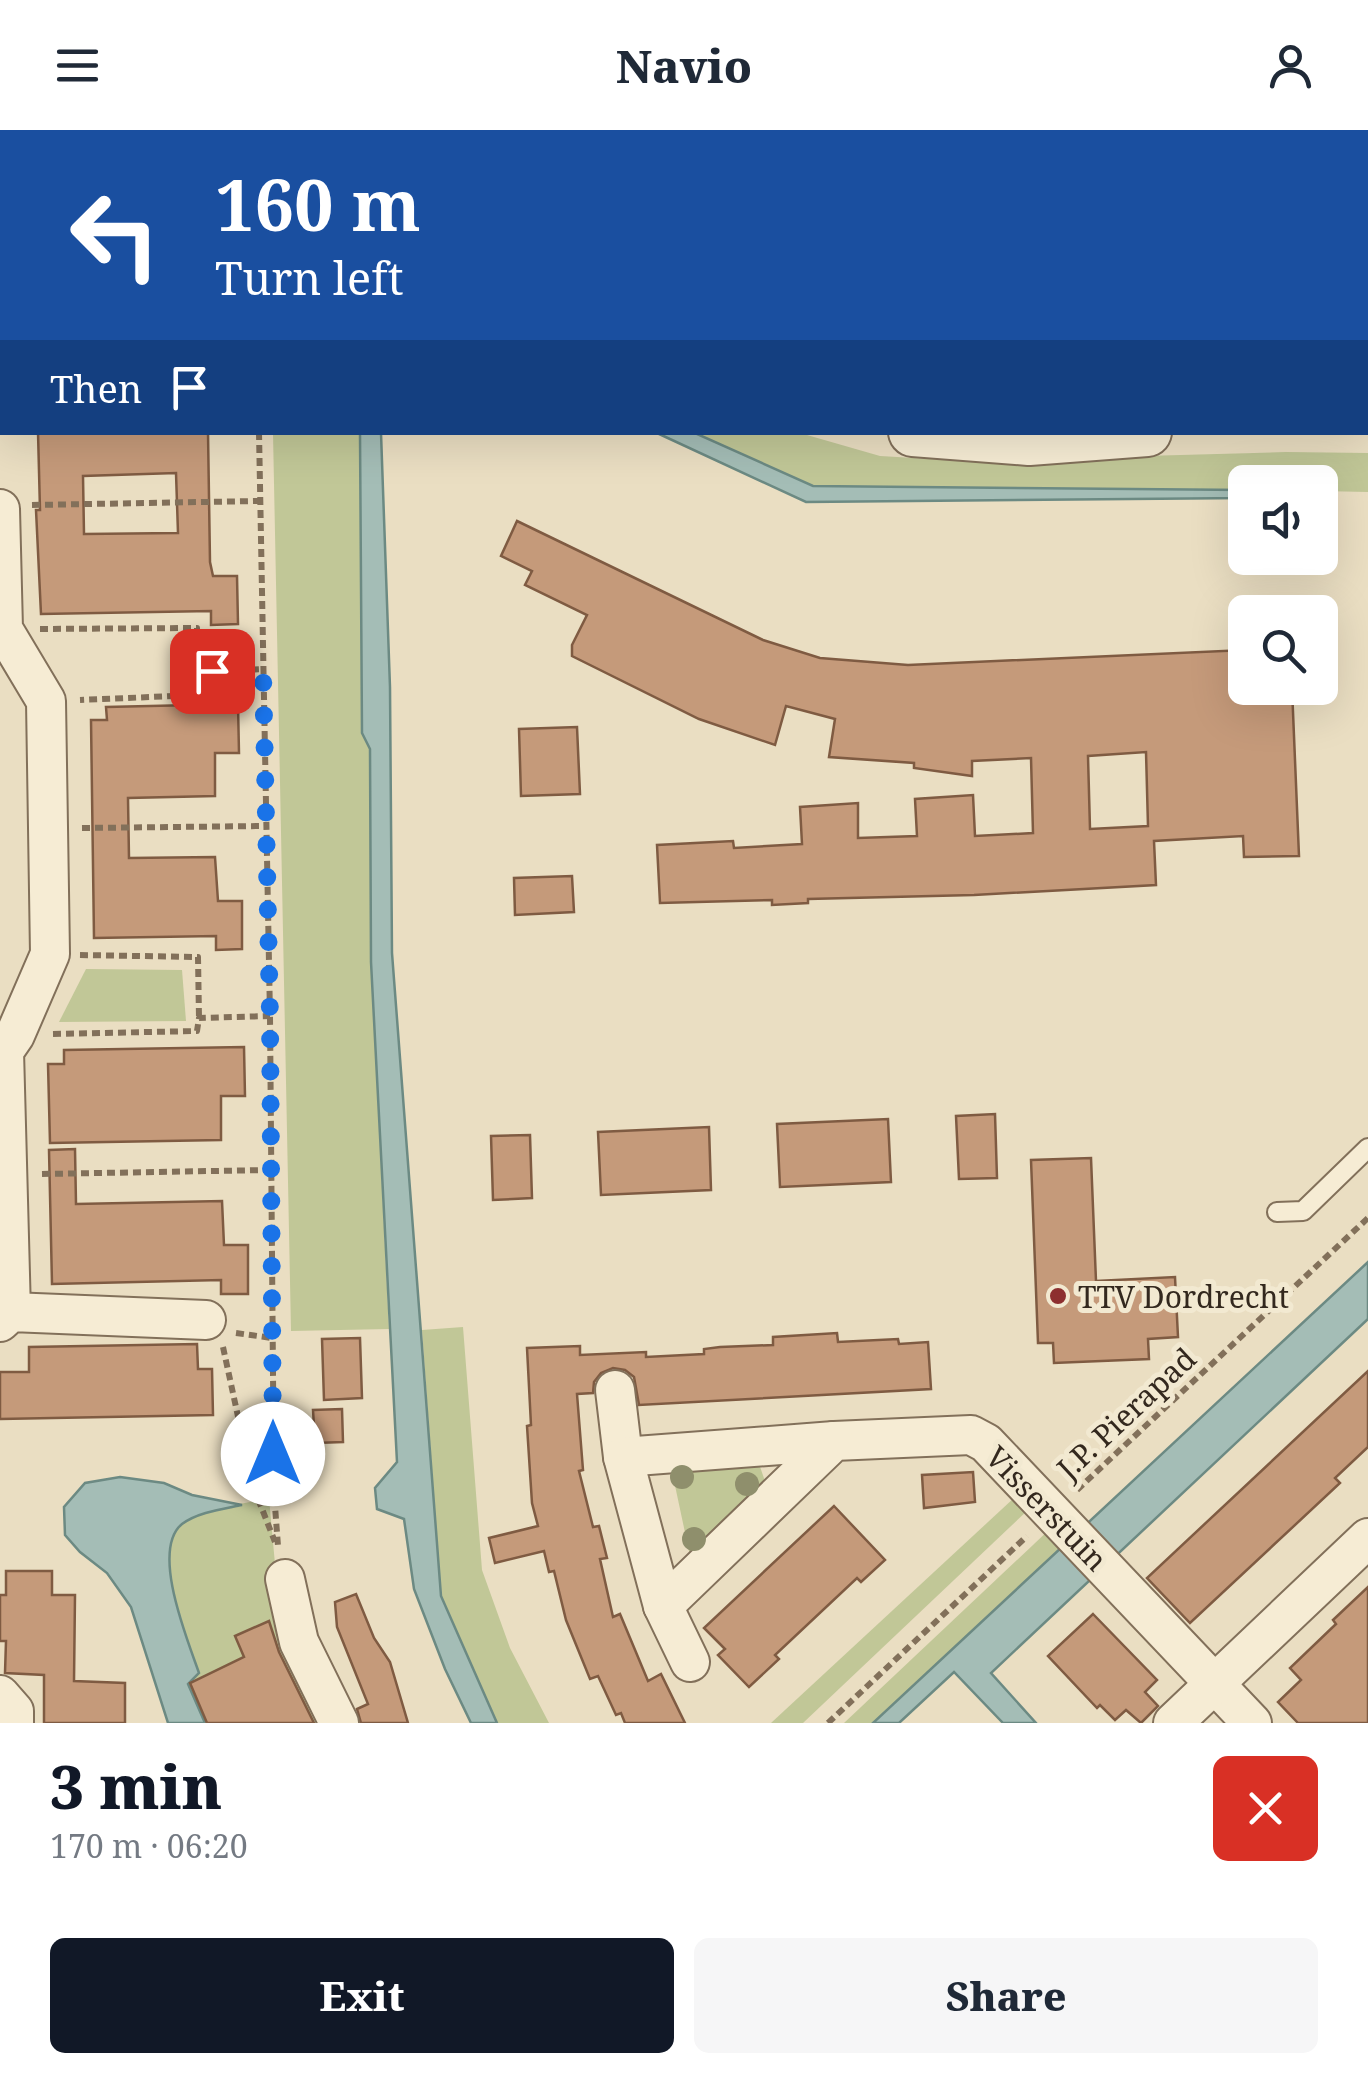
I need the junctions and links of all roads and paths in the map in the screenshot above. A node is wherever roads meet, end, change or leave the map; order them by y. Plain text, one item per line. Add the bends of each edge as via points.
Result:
1 (259, 435) edge
2 (952, 435) edge
3 (1108, 435) edge
4 (260, 501) junction
5 (10, 507) edge
6 (2, 629) edge
7 (263, 669) junction
8 (199, 672) junction
9 (46, 701) junction
10 (266, 826) junction
11 (47, 828) junction
12 (50, 954) junction
13 (270, 1016) junction
14 (199, 1018) junction
15 (15, 1035) junction
16 (1368, 1148) edge
17 (270, 1170) junction
18 (6, 1175) junction
19 (1276, 1212) dead end
20 (1368, 1218) edge
21 (6, 1317) edge
22 (206, 1320) dead end
23 (272, 1338) junction
24 (615, 1390) dead end
25 (834, 1440) junction
26 (623, 1457) junction
27 (1059, 1518) junction
28 (1368, 1538) edge
29 (282, 1564) junction
30 (663, 1606) junction
31 (690, 1662) dead end
32 (1215, 1683) junction
33 (0, 1695) edge
34 (14, 1723) edge
35 (338, 1723) edge
36 (828, 1723) edge
37 (1173, 1723) edge
38 (1252, 1723) edge

1 - 4 path
2 - 3 street via 1029,441
4 - 5 path
4 - 7 path
5 - 6 street
6 - 8 path via 197,628
6 - 9 street
7 - 8 path
7 - 10 path
8 - 9 path via 198,695
9 - 11 street
10 - 11 path
10 - 13 path
11 - 12 street
12 - 14 path via 198,957
12 - 15 street
13 - 14 path
13 - 17 path
14 - 15 path via 197,1032
15 - 18 street via 4,1051
16 - 19 lane via 1303,1211
17 - 18 path
17 - 23 path
18 - 21 street
20 - 27 path, J.P. Pierapad
21 - 22 street
23 - 29 path
23 - 29 path via 220,1332 253,1486
24 - 26 street
25 - 26 street, Visserstuin
25 - 27 street, Visserstuin via 971,1435
25 - 30 street
26 - 30 street
27 - 32 street, Visserstuin
27 - 36 path, J.P. Pierapad
28 - 32 street
29 - 35 street via 299,1642
30 - 31 street
32 - 37 street
32 - 38 street, Visserstuin
33 - 34 street via 14,1711

